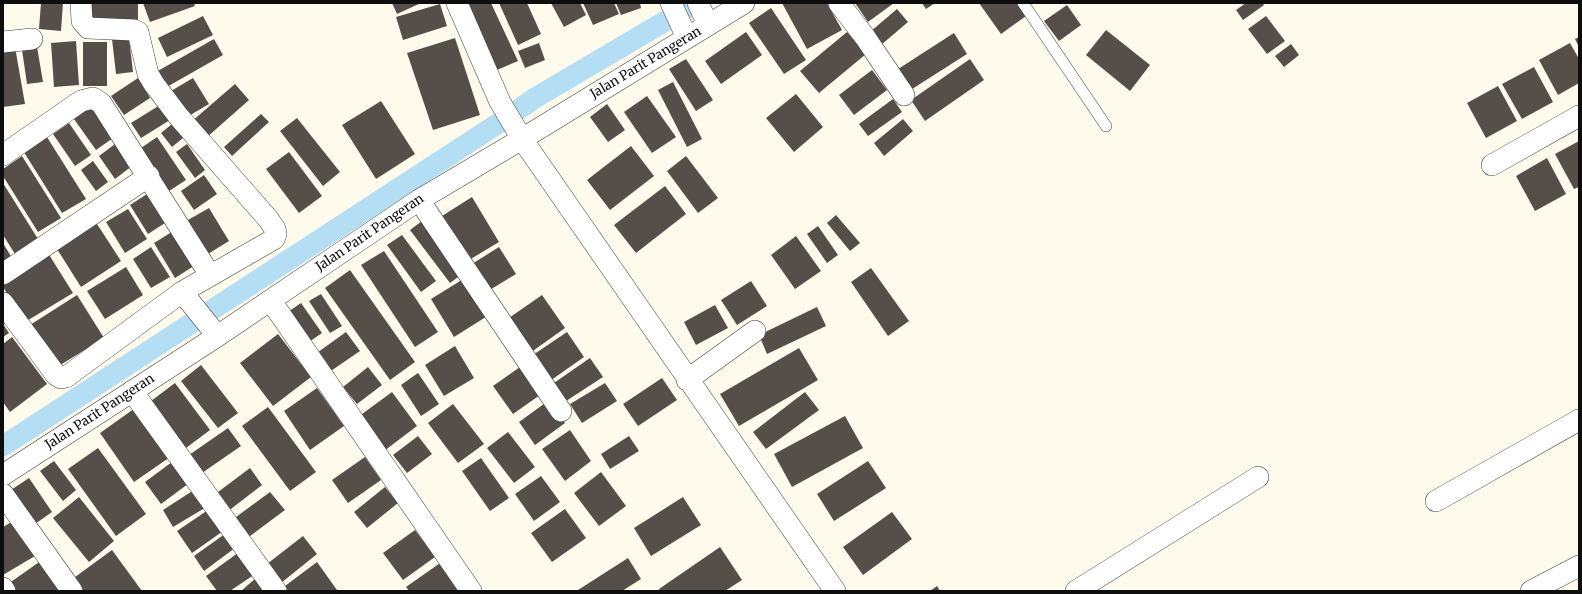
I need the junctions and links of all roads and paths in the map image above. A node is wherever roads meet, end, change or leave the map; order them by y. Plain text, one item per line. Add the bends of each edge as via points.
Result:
1 (81, 3) edge
2 (458, 3) edge
3 (744, 3) edge
4 (839, 3) edge
5 (1023, 3) edge
6 (673, 6) edge
7 (703, 13) edge
8 (687, 37) junction
9 (32, 39) dead end
10 (3, 42) edge
11 (904, 95) dead end
12 (1579, 116) edge
13 (1106, 126) dead end
14 (519, 134) junction
15 (3, 155) edge
16 (1492, 165) dead end
17 (149, 176) junction
18 (420, 200) junction
19 (3, 274) edge
20 (210, 275) junction
21 (186, 296) junction
22 (271, 301) junction
23 (3, 303) edge
24 (755, 331) dead end
25 (214, 333) junction
26 (687, 380) junction
27 (132, 391) junction
28 (561, 411) dead end
29 (1579, 420) edge
30 (3, 475) edge
31 (1258, 477) dead end
32 (3, 494) edge
33 (1436, 501) dead end
34 (1579, 566) edge
35 (3, 588) edge
36 (5, 591) edge
37 (72, 591) edge
38 (276, 591) edge
39 (471, 591) edge
40 (835, 591) edge
41 (1076, 591) edge
42 (1531, 591) edge

1 - 20 street via 82,21 88,28 138,32 148,74 154,84 179,117 275,228 274,239
2 - 14 street via 500,102
3 - 7 street, Jalan Parit Pangeran
4 - 11 street
5 - 13 lane
6 - 8 street
7 - 8 street, Jalan Parit Pangeran
8 - 14 street, Jalan Parit Pangeran
9 - 10 street
12 - 16 street
14 - 18 street, Jalan Parit Pangeran
14 - 26 street
15 - 17 street via 81,101 93,98 101,103
17 - 19 street
17 - 20 street
18 - 22 street, Jalan Parit Pangeran
18 - 28 street
20 - 21 street
21 - 23 street via 61,378 56,375
21 - 25 street
22 - 25 street, Jalan Parit Pangeran
22 - 39 street
24 - 26 street
25 - 27 street, Jalan Parit Pangeran
26 - 40 street
27 - 30 street, Jalan Parit Pangeran
27 - 38 street
29 - 33 street
31 - 41 street
32 - 37 street
34 - 42 street
35 - 36 street

